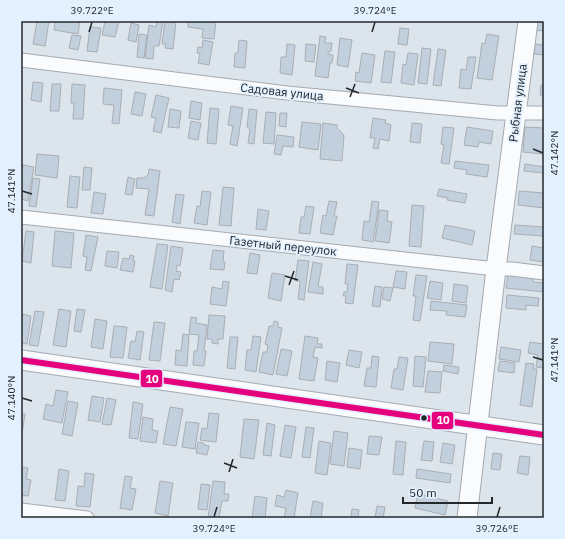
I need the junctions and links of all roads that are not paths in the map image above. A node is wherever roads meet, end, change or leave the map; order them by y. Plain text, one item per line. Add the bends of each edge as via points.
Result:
1 (528, 21) edge
2 (21, 60) edge
3 (517, 113) junction
4 (544, 113) edge
5 (21, 217) edge
6 (496, 269) junction
7 (544, 273) edge
8 (21, 360) edge
9 (478, 425) junction
10 (544, 434) edge
11 (21, 510) edge
12 (87, 518) edge
13 (468, 518) edge

1 - 3 main road, Рыбная улица
2 - 3 street, Садовая улица via 287,93
3 - 4 street, Садовая улица
3 - 6 main road, Рыбная улица
5 - 6 street, Газетный переулок
6 - 7 street, Газетный переулок via 512,268
6 - 9 main road, Рыбная улица
8 - 9 main road
9 - 10 main road
9 - 13 main road, Рыбная улица
11 - 12 street

